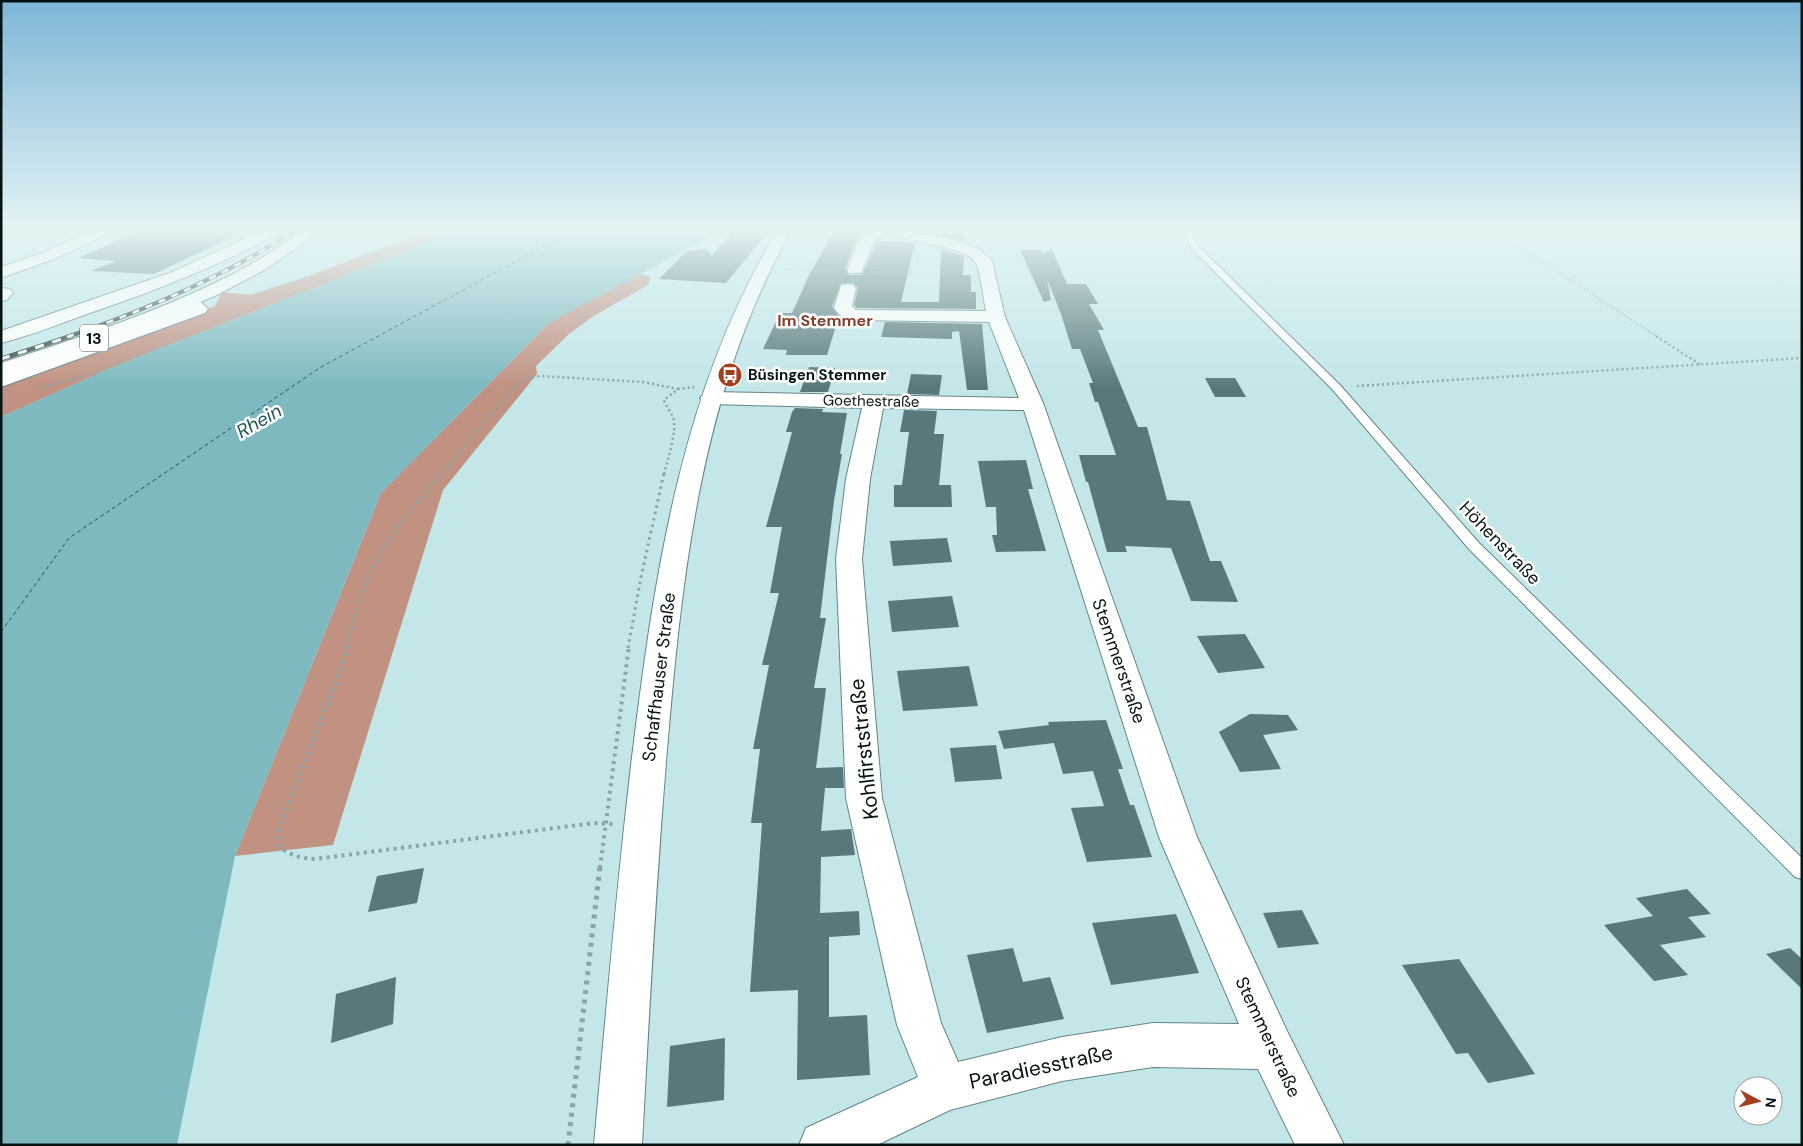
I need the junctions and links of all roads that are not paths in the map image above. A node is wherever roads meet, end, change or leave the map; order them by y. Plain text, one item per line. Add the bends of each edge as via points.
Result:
1 (162, 281) edge
2 (230, 281) edge
3 (756, 281) edge
4 (989, 281) edge
5 (1229, 281) edge
6 (848, 289) dead end
7 (185, 303) junction
8 (996, 317) junction
9 (1, 337) edge
10 (1, 370) edge
11 (1, 380) edge
12 (711, 398) junction
13 (874, 400) junction
14 (1032, 404) junction
15 (1802, 871) edge
16 (1271, 1047) junction
17 (946, 1088) junction
18 (618, 1145) edge
19 (823, 1145) edge
20 (1320, 1145) edge

1 - 9 street
2 - 7 street, 13
3 - 12 street, Schaffhauser Straße via 737,323
4 - 8 street, Stemmerstraße
5 - 15 lane, Höhenstraße via 1336,388 1474,546
6 - 8 street via 843,308 852,315
7 - 10 street, 13
7 - 11 street via 194,304 199,309
8 - 14 street, Stemmerstraße
12 - 13 street, Goethestraße
12 - 18 street, Schaffhauser Straße via 676,552 659,661 641,826
13 - 14 street, Goethestraße
13 - 17 street, Kohlfirststraße via 858,479 849,559 864,798 919,1025
14 - 16 street, Stemmerstraße via 1178,837
16 - 17 street, Paradiesstraße via 1153,1044 1062,1060
16 - 20 street, Stemmerstraße
17 - 19 street, Paradiesstraße

